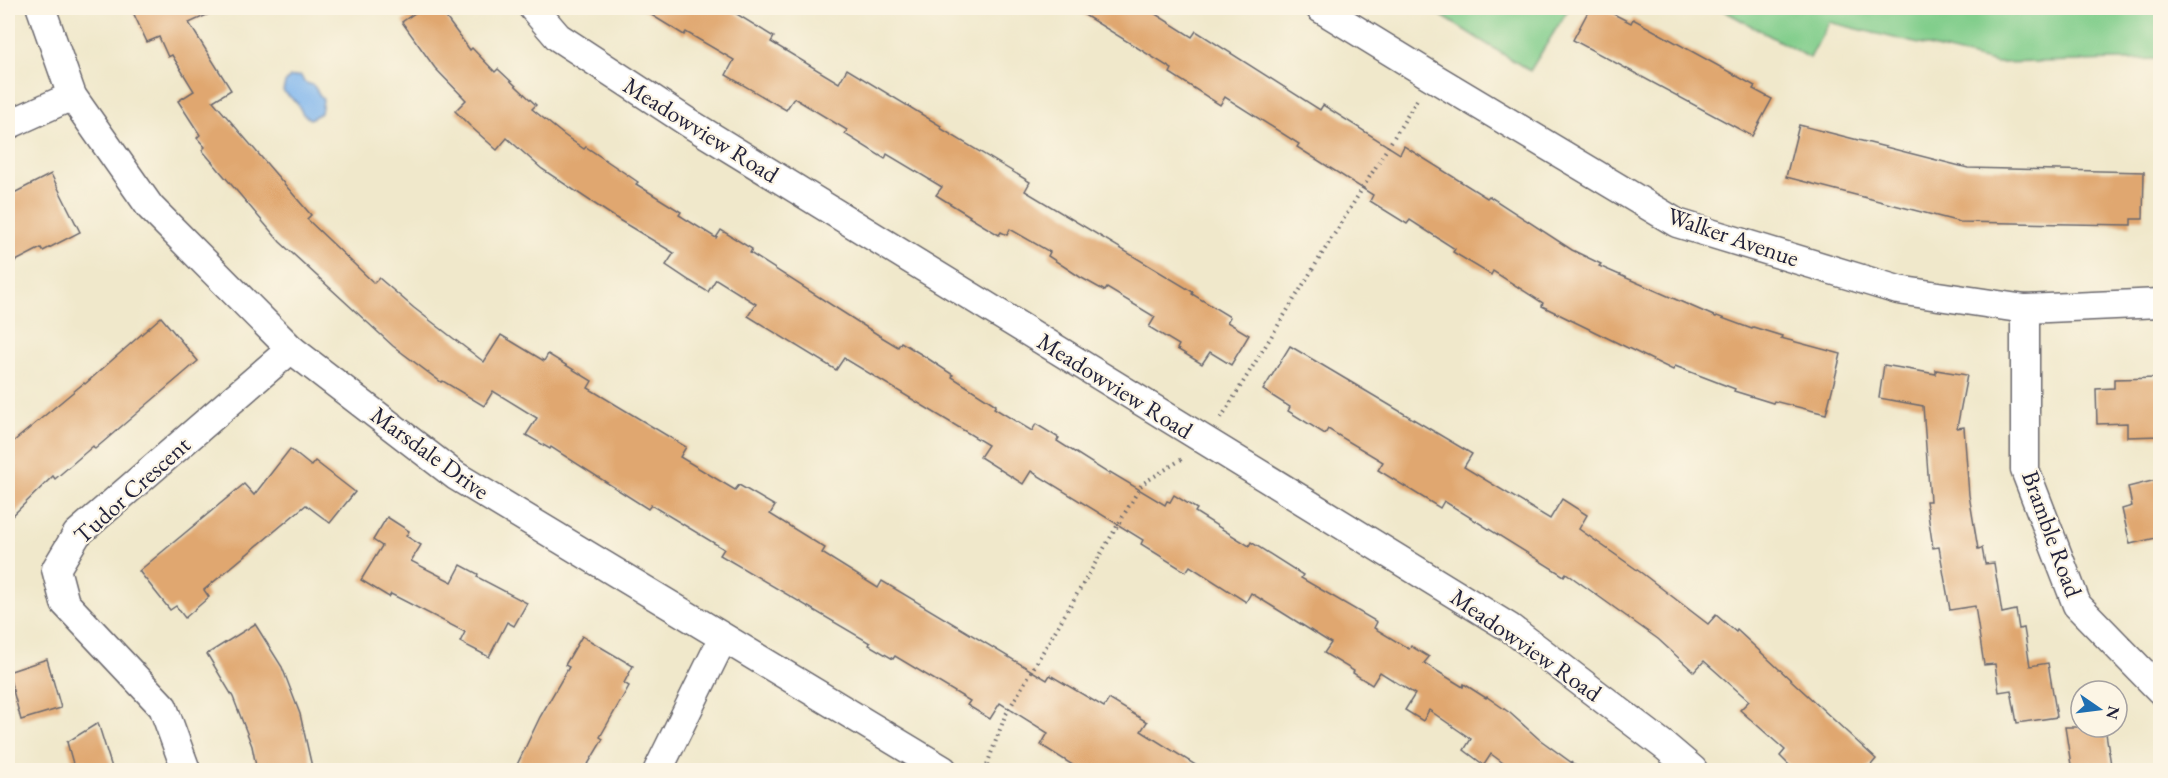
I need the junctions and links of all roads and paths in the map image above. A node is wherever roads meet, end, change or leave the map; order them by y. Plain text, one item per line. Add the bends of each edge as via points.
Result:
1 (41, 8) edge
2 (533, 8) edge
3 (1320, 8) edge
4 (72, 96) junction
5 (8, 125) edge
6 (2160, 303) edge
7 (2025, 309) junction
8 (291, 350) junction
9 (723, 638) junction
10 (2160, 690) edge
11 (186, 771) edge
12 (658, 771) edge
13 (943, 771) edge
14 (1693, 771) edge

1 - 4 street, Marsdale Drive
2 - 14 street, Meadowview Road via 558,37 689,123 1510,628
3 - 7 street, Walker Avenue via 1677,223 1898,290
4 - 5 street
4 - 8 street, Marsdale Drive via 150,207
6 - 7 street, Walker Avenue
7 - 10 street, Bramble Road via 2025,470 2077,605
8 - 9 street, Marsdale Drive via 456,476
8 - 11 street, Tudor Crescent via 77,534 56,568 65,603 163,706
9 - 12 street
9 - 13 street, Marsdale Drive

